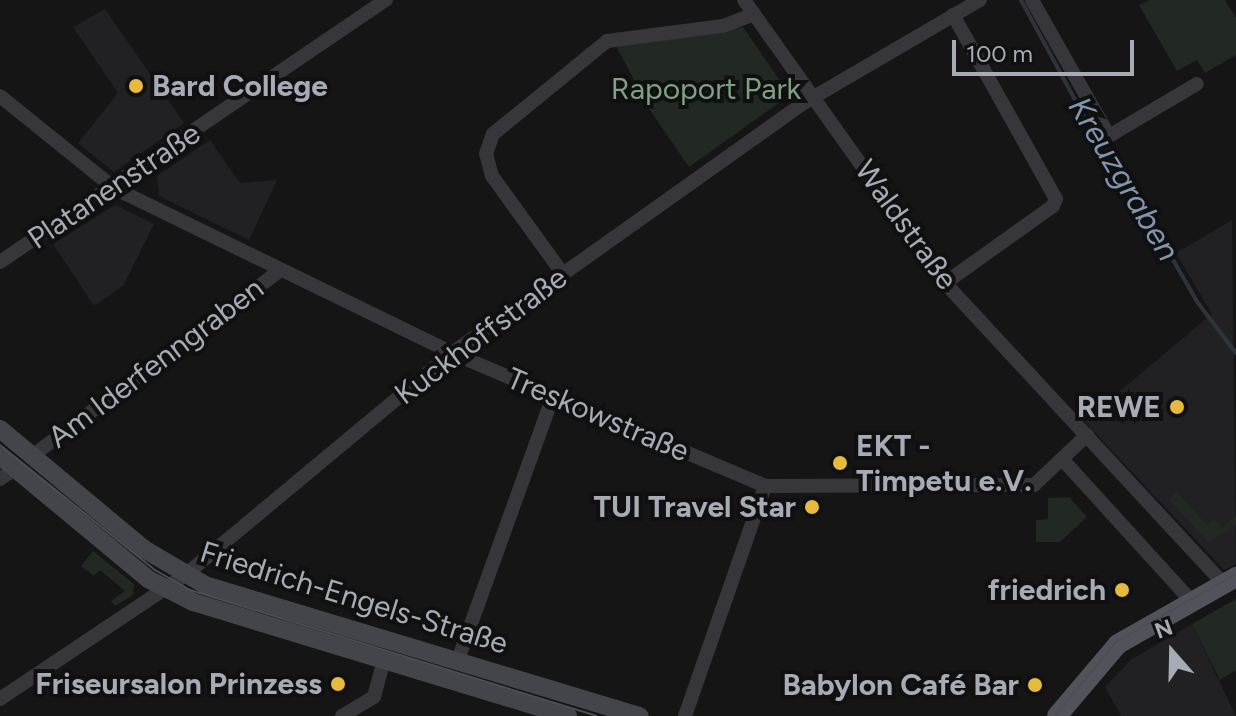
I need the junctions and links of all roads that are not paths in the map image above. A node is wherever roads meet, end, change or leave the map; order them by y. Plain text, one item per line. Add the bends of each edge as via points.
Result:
1 (386, 0) edge
2 (744, 0) edge
3 (980, 0) edge
4 (1032, 0) edge
5 (754, 14) junction
6 (953, 15) junction
7 (1197, 84) dead end
8 (0, 96) edge
9 (813, 97) junction
10 (114, 188) junction
11 (0, 262) edge
12 (281, 270) junction
13 (563, 274) junction
14 (945, 283) junction
15 (452, 353) junction
16 (553, 396) junction
17 (0, 429) edge
18 (1087, 435) junction
19 (0, 456) edge
20 (32, 456) junction
21 (1063, 460) junction
22 (8, 474) edge
23 (765, 486) junction
24 (184, 576) junction
25 (1230, 580) edge
26 (165, 589) junction
27 (1192, 602) junction
28 (384, 660) junction
29 (458, 660) junction
30 (0, 699) edge
31 (342, 716) edge
32 (568, 716) edge
33 (640, 716) edge
34 (685, 716) edge
35 (1057, 716) edge

1 - 10 street, Platanenstraße
2 - 5 street, Waldstraße
3 - 6 street, Kuckhoffstraße
4 - 7 street via 1109,136
5 - 9 street, Waldstraße
5 - 13 street via 723,26 607,41 497,128 487,147 489,170
6 - 9 street, Kuckhoffstraße
6 - 14 street via 1056,199
8 - 10 street, Treskowstraße
9 - 13 street, Kuckhoffstraße
9 - 14 street, Waldstraße
10 - 11 street, Platanenstraße
10 - 12 street, Treskowstraße
12 - 15 street, Treskowstraße
12 - 20 street, Am Iderfenngraben
13 - 15 street, Kuckhoffstraße
14 - 18 street, Waldstraße
15 - 16 street, Treskowstraße
15 - 24 street, Kuckhoffstraße
16 - 23 street, Treskowstraße
16 - 29 street
17 - 20 main road, Friedrich-Engels-Straße
18 - 21 street
18 - 25 street, Waldstraße
19 - 22 main road, Friedrich-Engels-Straße
20 - 24 main road, Friedrich-Engels-Straße
21 - 23 street, Treskowstraße via 1034,485
21 - 27 street
22 - 26 main road, Friedrich-Engels-Straße
23 - 34 street
24 - 26 street, Kuckhoffstraße
24 - 29 main road, Friedrich-Engels-Straße
25 - 27 main road
26 - 28 main road, Friedrich-Engels-Straße
26 - 30 street, Kuckhoffstraße
27 - 35 main road via 1118,644
28 - 31 street via 374,697
28 - 32 main road, Friedrich-Engels-Straße
29 - 33 main road, Friedrich-Engels-Straße

